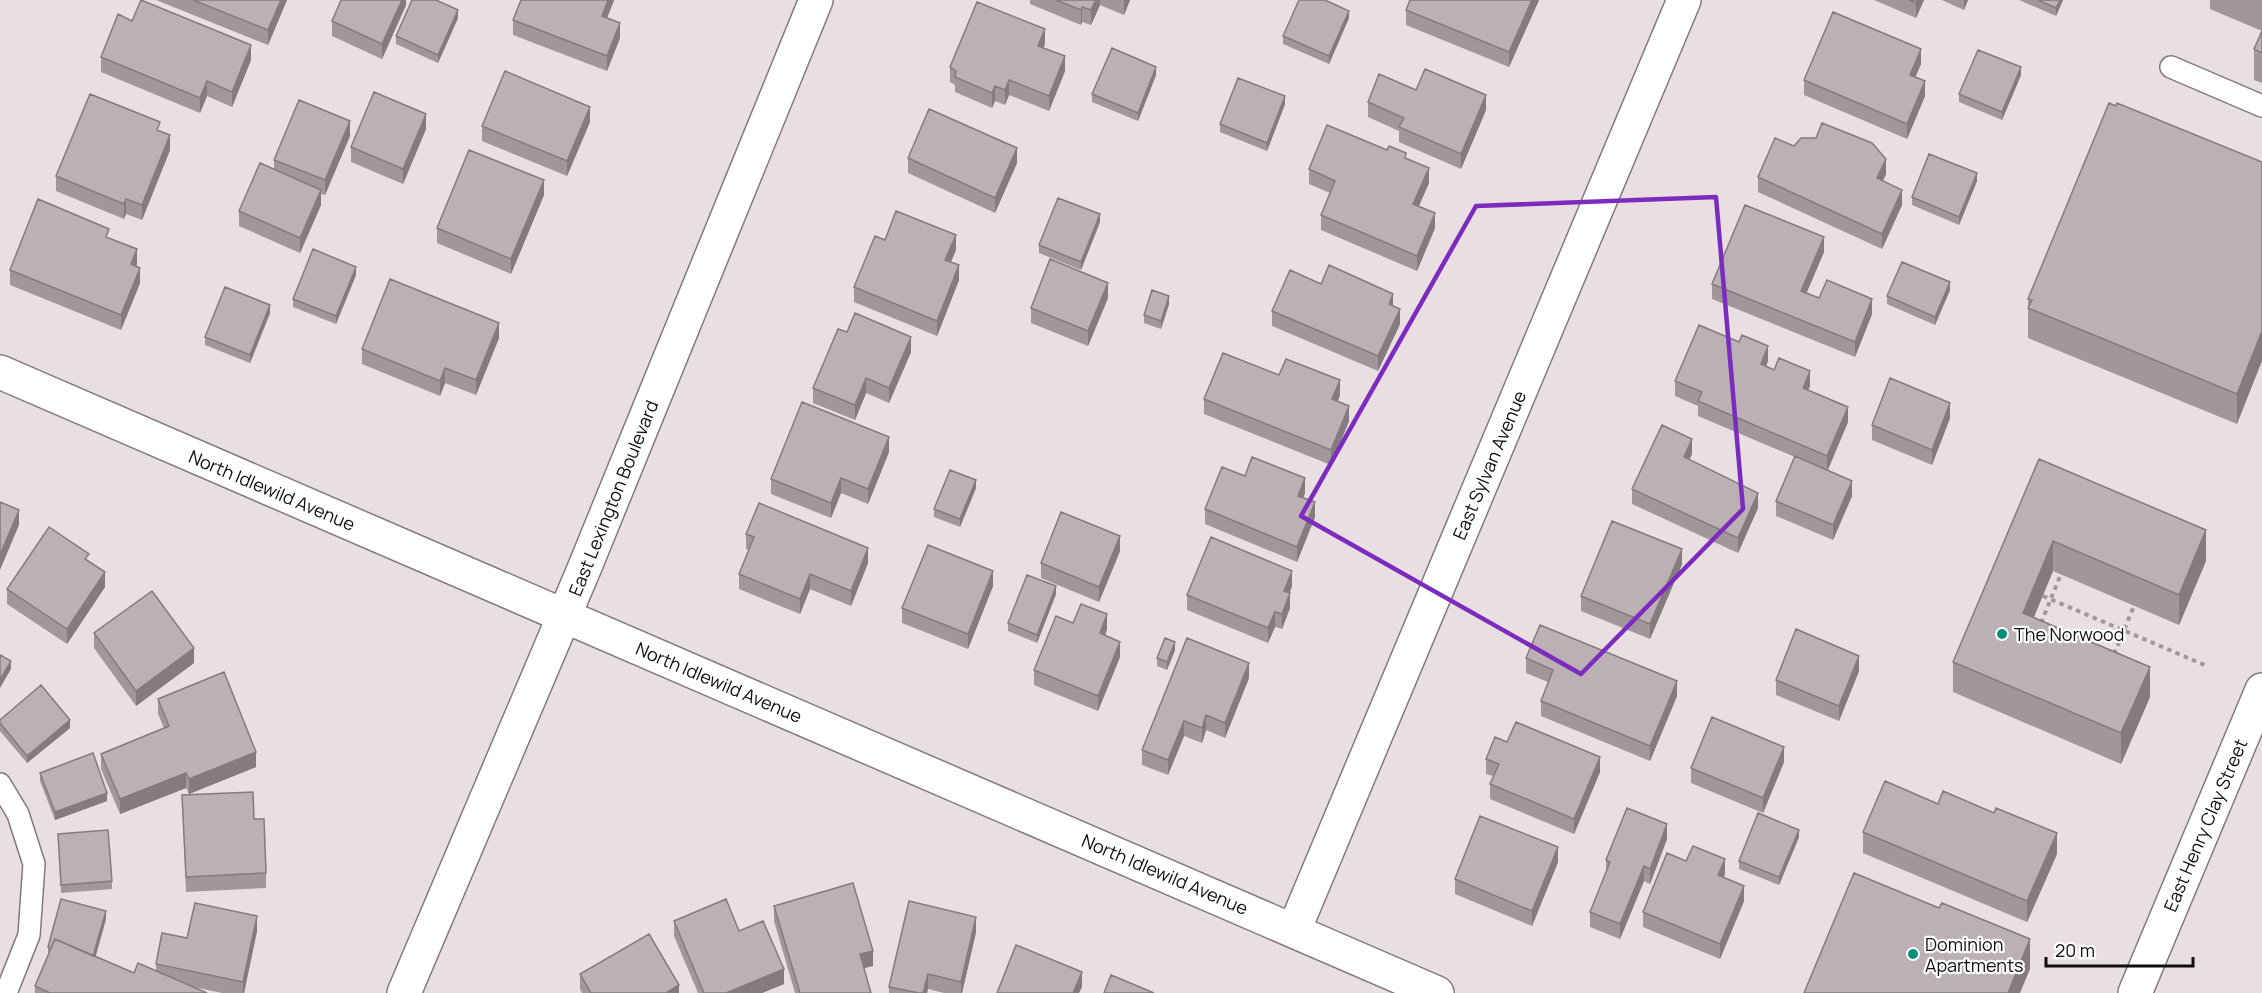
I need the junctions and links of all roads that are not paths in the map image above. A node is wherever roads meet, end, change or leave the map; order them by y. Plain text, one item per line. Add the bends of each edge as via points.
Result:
1 (816, 0) edge
2 (1684, 0) edge
3 (2171, 67) dead end
4 (2262, 106) edge
5 (0, 372) edge
6 (564, 616) junction
7 (2262, 690) edge
8 (0, 784) edge
9 (1294, 930) junction
10 (6, 993) edge
11 (404, 993) edge
12 (1437, 993) edge
13 (2135, 993) edge

1 - 6 street, East Lexington Boulevard
2 - 9 street, East Sylvan Avenue
3 - 4 lane
5 - 6 street, North Idlewild Avenue
6 - 9 street, North Idlewild Avenue
6 - 11 street, East Lexington Boulevard
7 - 13 street, East Henry Clay Street
8 - 10 lane via 18,814 34,864 29,935
9 - 12 street, North Idlewild Avenue

